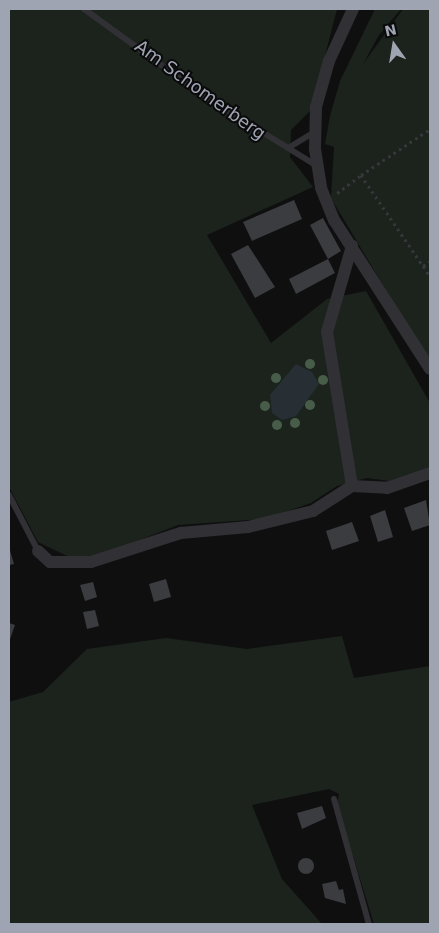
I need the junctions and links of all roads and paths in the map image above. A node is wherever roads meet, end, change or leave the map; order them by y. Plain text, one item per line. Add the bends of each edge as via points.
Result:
1 (84, 9) edge
2 (353, 9) edge
3 (430, 129) edge
4 (315, 131) junction
5 (288, 148) junction
6 (318, 166) junction
7 (362, 175) junction
8 (326, 201) junction
9 (352, 246) junction
10 (430, 261) edge
11 (423, 266) junction
12 (430, 276) edge
13 (430, 369) edge
14 (430, 473) edge
15 (352, 486) junction
16 (9, 495) edge
17 (38, 551) joint
18 (334, 799) dead end
19 (369, 924) edge

1 - 5 lane, Am Schomerberg via 199,93
2 - 4 street via 329,61 316,107
3 - 7 path
4 - 5 lane
4 - 6 street
5 - 6 lane, Am Schomerberg
6 - 8 street
7 - 8 path
7 - 11 path
8 - 9 street
9 - 13 street
9 - 15 street via 327,332
10 - 11 path
11 - 12 path
14 - 15 street via 387,488
15 - 17 street via 313,511 248,527 181,533 91,562 50,562
16 - 17 lane
18 - 19 lane

